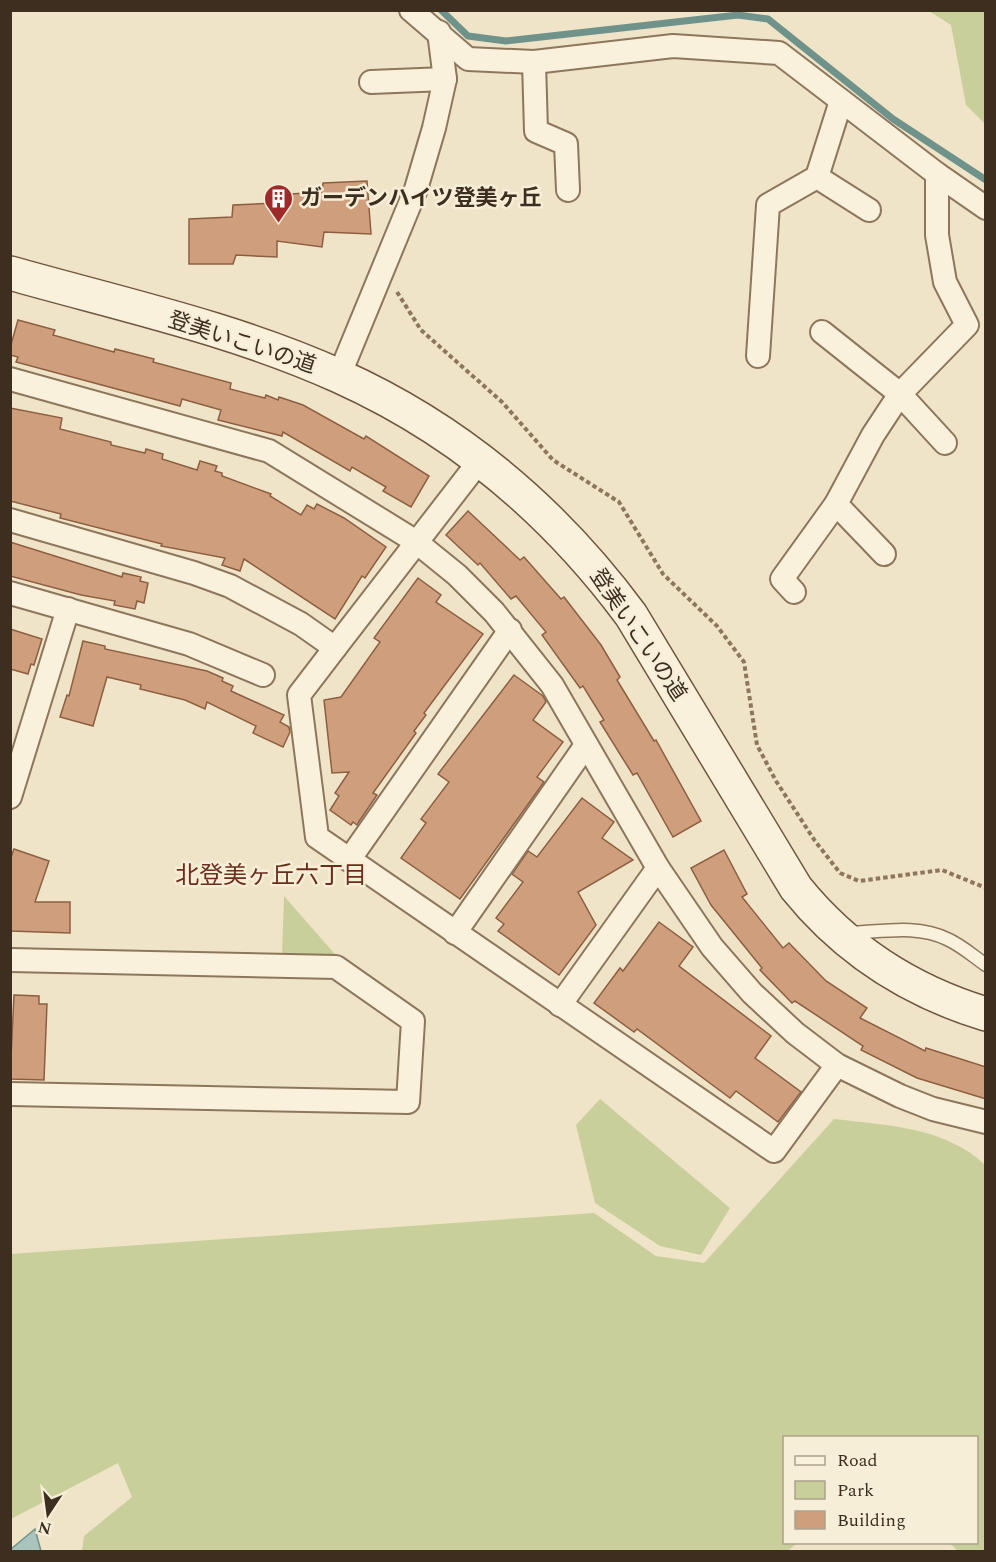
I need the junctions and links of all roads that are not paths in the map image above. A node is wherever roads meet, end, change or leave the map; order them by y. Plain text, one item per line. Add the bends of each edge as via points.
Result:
1 (411, 10) edge
2 (439, 32) junction
3 (534, 62) junction
4 (445, 79) junction
5 (371, 82) dead end
6 (842, 101) junction
7 (936, 174) junction
8 (817, 177) junction
9 (568, 190) dead end
10 (986, 208) edge
11 (869, 210) dead end
12 (10, 273) edge
13 (822, 332) dead end
14 (758, 356) dead end
15 (339, 376) junction
16 (10, 379) edge
17 (900, 394) junction
18 (945, 442) dead end
19 (480, 459) junction
20 (836, 504) junction
21 (10, 520) edge
22 (415, 541) junction
23 (884, 554) dead end
24 (794, 592) dead end
25 (10, 593) edge
26 (68, 609) junction
27 (510, 630) junction
28 (335, 648) junction
29 (264, 675) dead end
30 (586, 746) junction
31 (15, 770) edge
32 (10, 797) edge
33 (349, 860) junction
34 (658, 868) junction
35 (455, 933) junction
36 (839, 933) junction
37 (10, 960) edge
38 (986, 965) edge
39 (561, 1005) junction
40 (986, 1014) edge
41 (837, 1065) junction
42 (10, 1094) edge
43 (986, 1122) edge

1 - 2 street
2 - 3 street via 468,59
2 - 4 street
3 - 6 street via 673,46 779,52
3 - 9 street via 536,131 566,144
4 - 5 street
4 - 15 street via 416,189
6 - 7 street
6 - 8 street
7 - 10 street
7 - 17 street via 937,235 945,282 967,325
8 - 11 street
8 - 14 street via 768,205
12 - 15 street, 登美いこいの道 via 259,345
13 - 17 street
15 - 19 street, 登美いこいの道 via 402,407
16 - 22 street via 269,451
17 - 18 street
17 - 20 street
19 - 22 street
19 - 36 street, 登美いこいの道 via 549,518 610,587 631,615 796,888
20 - 23 street
20 - 24 street via 782,579
21 - 28 street via 230,586
22 - 27 street via 477,594
22 - 28 street
25 - 26 street
26 - 29 street via 189,644
26 - 31 street
27 - 30 street via 552,685
27 - 33 street
28 - 33 street via 299,695 316,837
30 - 34 street
30 - 35 street
31 - 32 street
33 - 35 street
34 - 39 street
34 - 41 street via 732,972 773,1013
35 - 39 street
36 - 38 lane via 931,933 957,944
36 - 40 street, 登美いこいの道 via 907,984
37 - 42 street via 336,967 414,1021 408,1102
39 - 41 street via 774,1151
41 - 43 street via 925,1105

